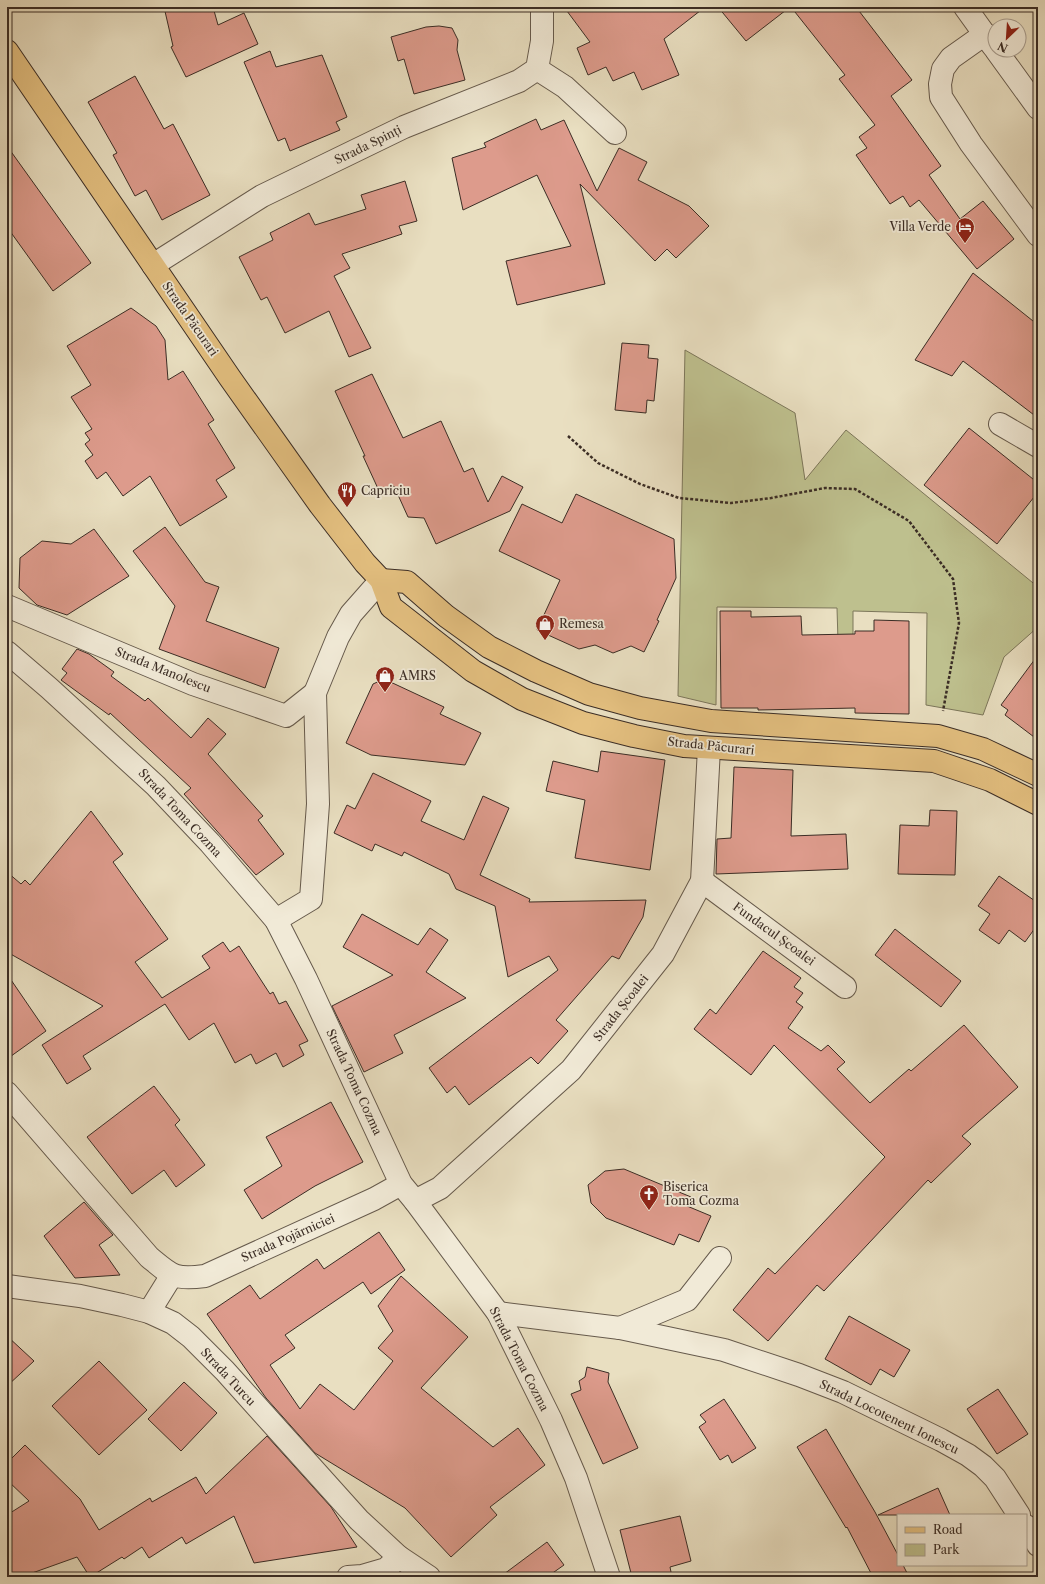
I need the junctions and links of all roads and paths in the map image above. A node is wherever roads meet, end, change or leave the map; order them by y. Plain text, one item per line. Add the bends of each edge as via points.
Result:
1 (542, 7) edge
2 (965, 7) edge
3 (987, 37) edge
4 (987, 46) edge
5 (7, 51) edge
6 (1002, 58) edge
7 (537, 69) junction
8 (1038, 108) edge
9 (615, 133) dead end
10 (1038, 235) edge
11 (153, 265) junction
12 (1000, 424) dead end
13 (568, 436) dead end
14 (1038, 446) edge
15 (381, 580) junction
16 (7, 606) edge
17 (7, 652) edge
18 (315, 693) junction
19 (938, 736) junction
20 (709, 748) junction
21 (1038, 775) edge
22 (1038, 804) edge
23 (702, 880) junction
24 (276, 920) junction
25 (845, 987) dead end
26 (7, 1092) edge
27 (401, 1184) junction
28 (415, 1201) junction
29 (720, 1258) dead end
30 (172, 1275) junction
31 (7, 1286) edge
32 (150, 1312) junction
33 (498, 1313) junction
34 (620, 1328) junction
35 (1018, 1514) edge
36 (1027, 1528) edge
37 (1038, 1545) edge
38 (399, 1557) junction
39 (348, 1577) edge
40 (429, 1577) edge
41 (609, 1577) edge

1 - 7 street via 542,41
2 - 3 street
4 - 10 street via 951,58 943,69 941,97 970,144
5 - 11 main road, Strada Păcurari
6 - 8 street
7 - 9 street via 565,87
7 - 11 street, Strada Spinți via 519,81 404,127 262,196
11 - 15 main road, Strada Păcurari via 320,505
12 - 14 street
13 - 19 path via 598,463 640,484 680,498 732,503 825,488 856,489 909,521 953,578 959,623
15 - 18 street, Strada Manolescu via 351,614 338,636
15 - 19 main road via 407,582 446,616 489,647 589,694 640,708 711,720
15 - 20 main road, Strada Păcurari via 391,607 473,671 522,699 583,723 684,746
16 - 18 street, Strada Manolescu via 193,684 286,716
17 - 24 street, Strada Toma Cozma via 156,786 210,843
18 - 24 street, Strada Manolescu via 318,804 311,899
19 - 21 main road via 983,749
20 - 22 main road, Strada Păcurari via 934,761 990,780
20 - 23 street, Strada Școalei
23 - 25 street, Fundacul Școalei
23 - 28 street, Strada Școalei via 663,954 570,1070 440,1188
24 - 27 street, Strada Toma Cozma via 306,978
26 - 30 street via 149,1257
27 - 28 street, Strada Toma Cozma
27 - 30 street, Strada Pojărniciei via 374,1199 205,1276 189,1278
28 - 33 street, Strada Toma Cozma
29 - 34 street via 687,1300
30 - 32 street
31 - 32 street, Strada Turcu via 80,1296
32 - 38 street, Strada Turcu via 174,1323 191,1337 225,1371 359,1520
33 - 34 street, Strada Locotenent Ionescu
33 - 41 street, Strada Toma Cozma via 551,1420 576,1478
34 - 35 street, Strada Locotenent Ionescu via 724,1350 844,1392 968,1455 995,1478
36 - 37 street
38 - 39 street via 386,1569
38 - 40 street, Strada Turcu

